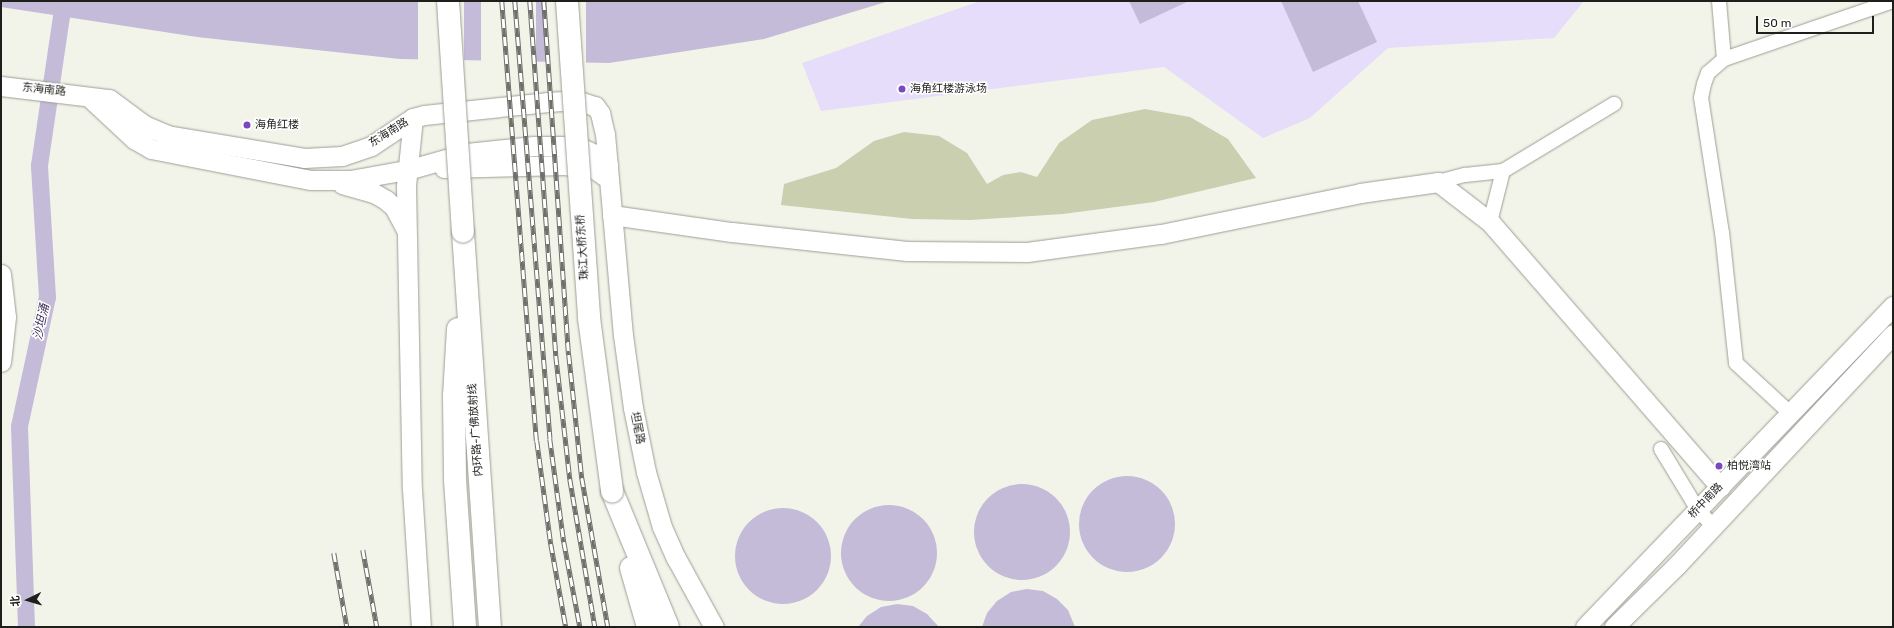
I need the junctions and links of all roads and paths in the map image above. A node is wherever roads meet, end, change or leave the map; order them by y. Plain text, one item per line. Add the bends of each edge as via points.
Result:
1 (448, 1) edge
2 (567, 1) edge
3 (1720, 1) edge
4 (1893, 1) edge
5 (1724, 59) junction
6 (1, 86) edge
7 (87, 95) junction
8 (1614, 104) dead end
9 (413, 118) junction
10 (407, 170) junction
11 (1503, 171) junction
12 (608, 172) junction
13 (330, 181) junction
14 (1438, 182) junction
15 (612, 215) junction
16 (1490, 222) junction
17 (463, 232) junction
18 (407, 233) junction
19 (1, 274) edge
20 (1, 279) edge
21 (1893, 306) edge
22 (1893, 334) edge
23 (1, 362) edge
24 (1791, 414) junction
25 (1661, 449) dead end
26 (1720, 487) junction
27 (612, 491) junction
28 (1698, 510) junction
29 (1713, 526) junction
30 (421, 627) edge
31 (465, 627) edge
32 (490, 627) edge
33 (648, 627) edge
34 (668, 627) edge
35 (714, 627) edge
36 (1585, 627) edge
37 (1614, 627) edge

1 - 17 highway, bridge
2 - 27 highway, 珠江大桥东桥, bridge via 589,318
3 - 5 street
4 - 5 street
5 - 24 street via 1708,73 1701,98 1722,233 1736,363
6 - 7 street, 东海南路
7 - 9 street, 东海南路 via 109,99 144,125 167,134 304,158 342,156 371,146
7 - 13 street via 134,139 150,149 238,167
8 - 11 street
9 - 10 street
9 - 12 street, 东海南路 via 446,111 576,100 587,102 595,106 603,121
10 - 12 street via 564,165
10 - 13 street
10 - 18 street
11 - 14 street via 1464,175
11 - 16 street
12 - 15 street, 东海南路
13 - 18 street via 374,192 386,200 394,207
14 - 15 street via 1360,193 1153,235 1027,252 907,251 732,232
14 - 16 street
15 - 35 street, 坦尾路 via 629,384 646,472 662,527
16 - 26 street
17 - 31 highway via 454,404 455,480
17 - 32 highway, 内环路-广佛放射线
18 - 30 street via 412,489
19 - 20 street
20 - 23 street via 6,323
21 - 24 street, 桥中南路
22 - 29 street, 桥中南路
24 - 26 street, 桥中南路
25 - 28 street
26 - 28 street, 桥中南路
27 - 33 highway via 634,582
27 - 34 highway
28 - 29 street
28 - 36 street, 桥中南路
29 - 37 street, 桥中南路

